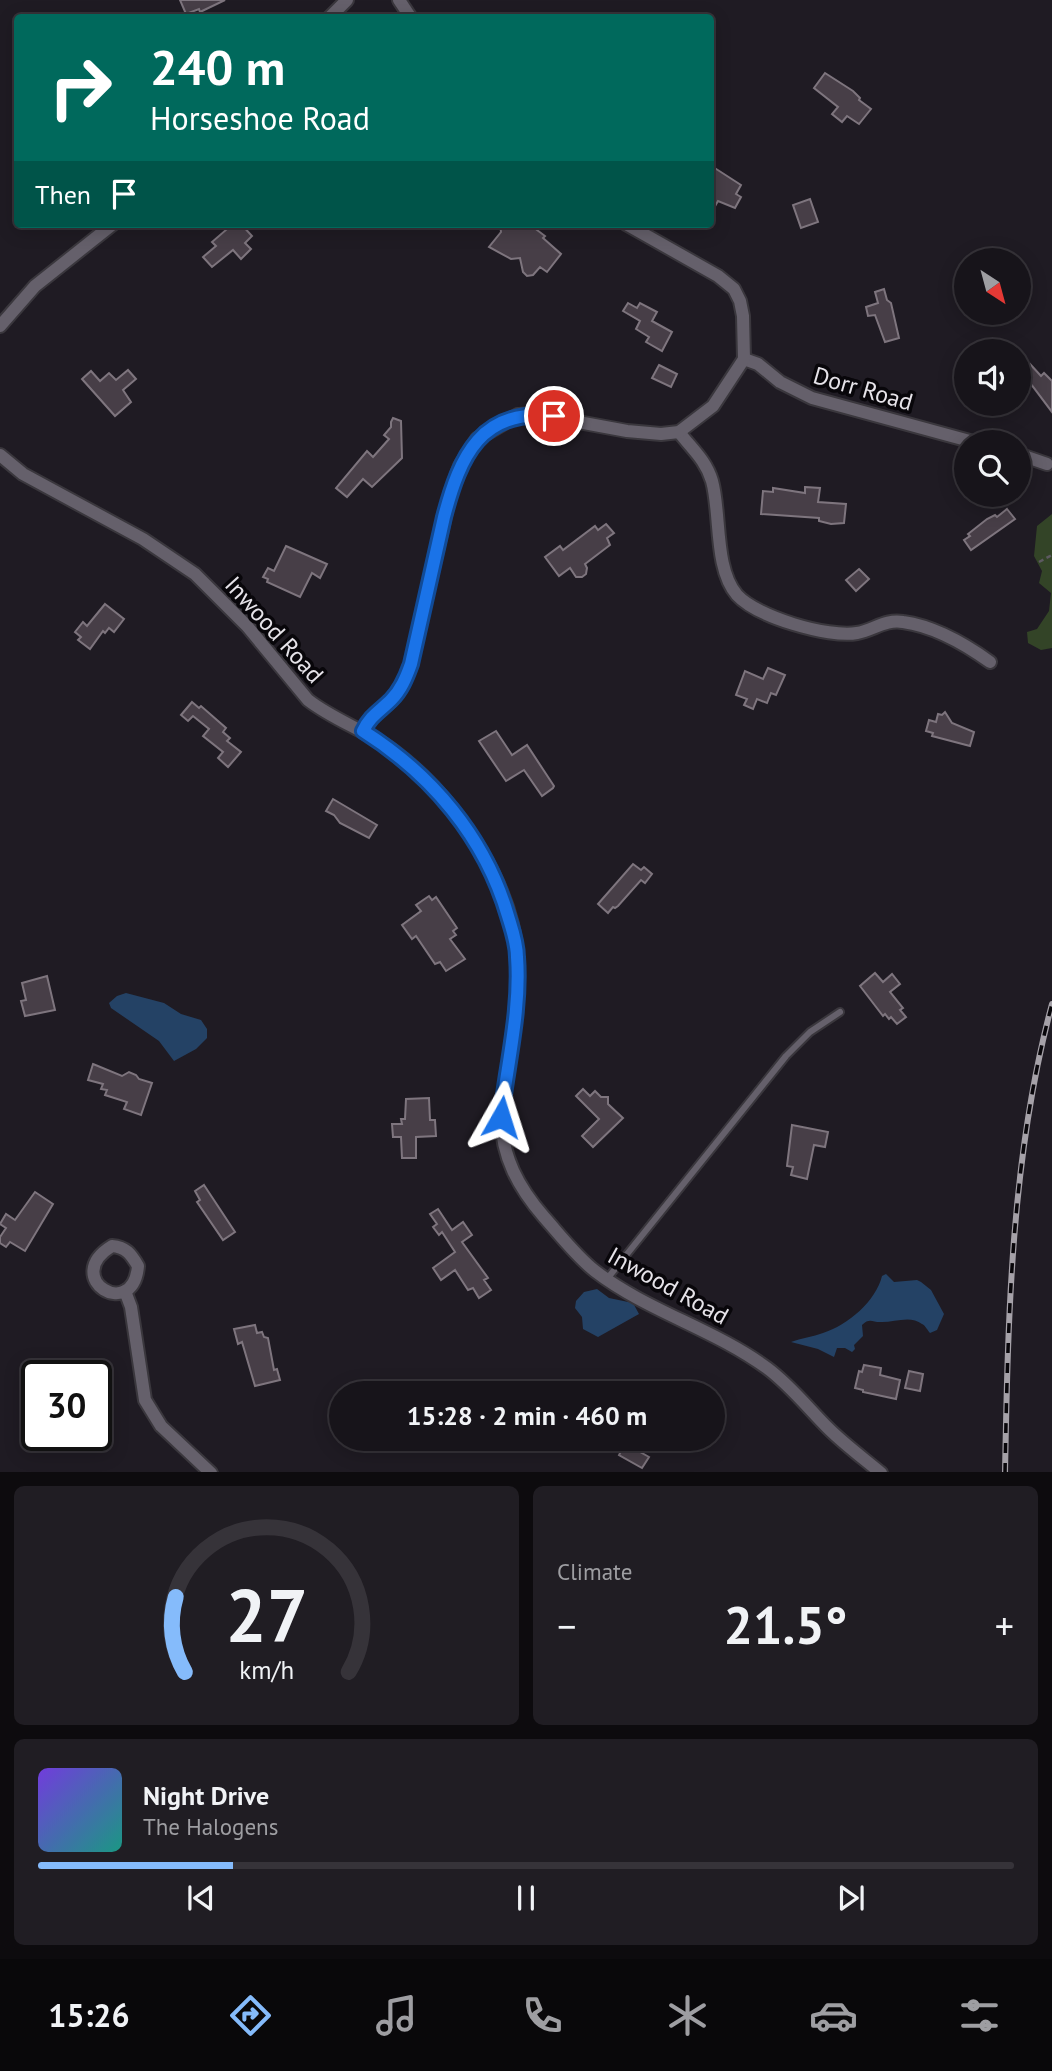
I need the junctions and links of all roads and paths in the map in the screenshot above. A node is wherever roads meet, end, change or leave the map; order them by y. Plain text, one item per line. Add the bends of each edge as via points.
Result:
1 (347, 0) edge
2 (332, 14) edge
3 (108, 228) edge
4 (633, 228) edge
5 (0, 326) edge
6 (744, 359) junction
7 (680, 432) junction
8 (954, 437) edge
9 (0, 455) edge
10 (1031, 458) edge
11 (1047, 464) dead end
12 (1052, 555) edge
13 (1039, 562) dead end
14 (990, 662) dead end
15 (363, 731) junction
16 (840, 1012) dead end
17 (607, 1279) junction
18 (125, 1291) dead end
19 (211, 1472) edge
20 (881, 1472) edge

1 - 2 street
3 - 5 street via 36,286
4 - 6 street via 734,289 743,316
6 - 7 street via 713,406
6 - 8 street, Dorr Road via 812,398
7 - 14 street via 709,473 725,566 734,592 743,601 799,626 830,634 858,633 888,621 928,628
7 - 15 street via 627,431 535,414 518,415 477,439 450,494 404,684 368,719
9 - 15 street, Inwood Road via 23,474 180,563 247,626 308,700
10 - 11 street
12 - 13 path
15 - 17 street, Inwood Road via 413,766 441,796 468,829 500,888 518,968 501,1117 506,1155 534,1206 583,1260
16 - 17 lane via 786,1056
17 - 20 street, Inwood Road via 768,1369
18 - 19 street via 145,1400 161,1426

